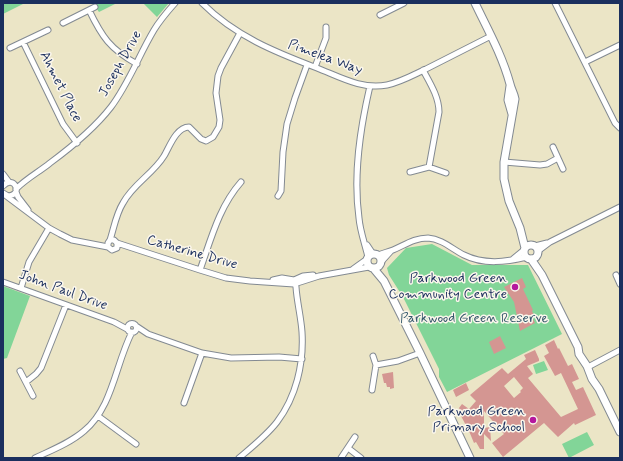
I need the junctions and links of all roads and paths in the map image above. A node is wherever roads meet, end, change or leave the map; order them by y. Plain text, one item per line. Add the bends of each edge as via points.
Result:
1 (175, 3) edge
2 (202, 3) edge
3 (389, 3) edge
4 (404, 3) edge
5 (475, 3) edge
6 (555, 3) edge
7 (95, 7) dead end
8 (392, 9) junction
9 (89, 10) junction
10 (380, 15) dead end
11 (63, 23) dead end
12 (326, 27) dead end
13 (48, 30) dead end
14 (241, 34) junction
15 (491, 36) junction
16 (23, 42) junction
17 (620, 45) edge
18 (10, 48) dead end
19 (585, 62) junction
20 (137, 64) junction
21 (307, 65) junction
22 (314, 68) junction
23 (423, 70) junction
24 (370, 86) junction
25 (620, 128) edge
26 (77, 143) junction
27 (553, 147) dead end
28 (558, 158) junction
29 (504, 162) junction
30 (429, 167) junction
31 (563, 169) dead end
32 (410, 172) dead end
33 (446, 172) dead end
34 (3, 174) edge
35 (241, 182) dead end
36 (3, 186) edge
37 (14, 187) junction
38 (4, 194) edge
39 (278, 196) dead end
40 (620, 207) edge
41 (35, 218) junction
42 (49, 228) junction
43 (113, 243) junction
44 (531, 251) junction
45 (374, 261) junction
46 (200, 270) junction
47 (352, 270) junction
48 (616, 275) dead end
49 (3, 282) edge
50 (294, 283) junction
51 (620, 284) edge
52 (21, 288) junction
53 (66, 304) junction
54 (131, 329) junction
55 (620, 350) edge
56 (202, 353) junction
57 (420, 353) junction
58 (373, 356) dead end
59 (302, 359) junction
60 (376, 365) junction
61 (590, 366) junction
62 (20, 371) dead end
63 (26, 382) junction
64 (372, 390) dead end
65 (33, 396) dead end
66 (184, 403) dead end
67 (98, 416) junction
68 (620, 432) edge
69 (355, 437) dead end
70 (136, 444) dead end
71 (348, 448) junction
72 (35, 458) edge
73 (239, 458) edge
74 (341, 458) edge
75 (361, 458) edge
76 (470, 458) edge

1 - 20 street, Joseph Drive via 154,30
2 - 14 street, Pimelea Way
3 - 8 street
4 - 8 street
5 - 15 street
6 - 19 street
7 - 9 street
8 - 10 street
9 - 11 street
9 - 20 street via 113,49
12 - 22 street via 326,38
13 - 16 street, Ahmet Place
14 - 21 street, Pimelea Way via 268,49
14 - 43 street via 218,76 216,93 220,120 216,133 206,141 189,127 179,132 159,164 130,192 117,215
15 - 23 street, Pimelea Way
15 - 29 street via 516,99
16 - 18 street, Ahmet Place
16 - 26 street, Ahmet Place via 63,124
17 - 19 street
19 - 25 street via 615,123
20 - 26 street, Joseph Drive via 111,107
21 - 22 street, Pimelea Way
21 - 39 street via 287,124 281,191
22 - 24 street, Pimelea Way via 351,82
23 - 24 street, Pimelea Way via 398,82
23 - 30 street via 439,105
24 - 45 street via 358,155 357,197 364,241
26 - 37 street, Joseph Drive
27 - 28 street
28 - 29 street via 540,165
28 - 31 street
29 - 44 street via 504,179 509,201
30 - 32 street
30 - 33 street
34 - 37 street, Catherine Drive
35 - 46 street via 221,212
36 - 37 street
37 - 38 street via 10,196
37 - 41 street, Catherine Drive via 25,207
38 - 41 street, Catherine Drive
40 - 44 street, Catherine Drive
41 - 42 street, Catherine Drive
42 - 43 street, Catherine Drive via 72,240 90,244
42 - 52 street via 29,262
43 - 46 street, Catherine Drive
44 - 45 street, Catherine Drive via 512,260 492,262 465,256 440,241 428,238 418,239
44 - 61 street via 578,347
45 - 47 street, Catherine Drive
45 - 47 street, Catherine Drive
45 - 57 street
46 - 50 street, Catherine Drive via 226,278
47 - 50 street, Catherine Drive
48 - 51 street
49 - 52 street, John Paul Drive
50 - 59 street via 302,332
52 - 53 street, John Paul Drive
53 - 54 street, John Paul Drive
53 - 63 street via 41,368
54 - 56 street, John Paul Drive
54 - 67 street via 107,399
55 - 61 street
56 - 59 street, John Paul Drive via 231,358
56 - 66 street
57 - 60 street
57 - 76 street
58 - 60 street
59 - 73 street via 296,385 286,407 276,422
60 - 64 street
61 - 68 street
62 - 63 street
63 - 65 street
67 - 70 street
67 - 72 street via 85,431
69 - 71 street
71 - 74 street
71 - 75 street

